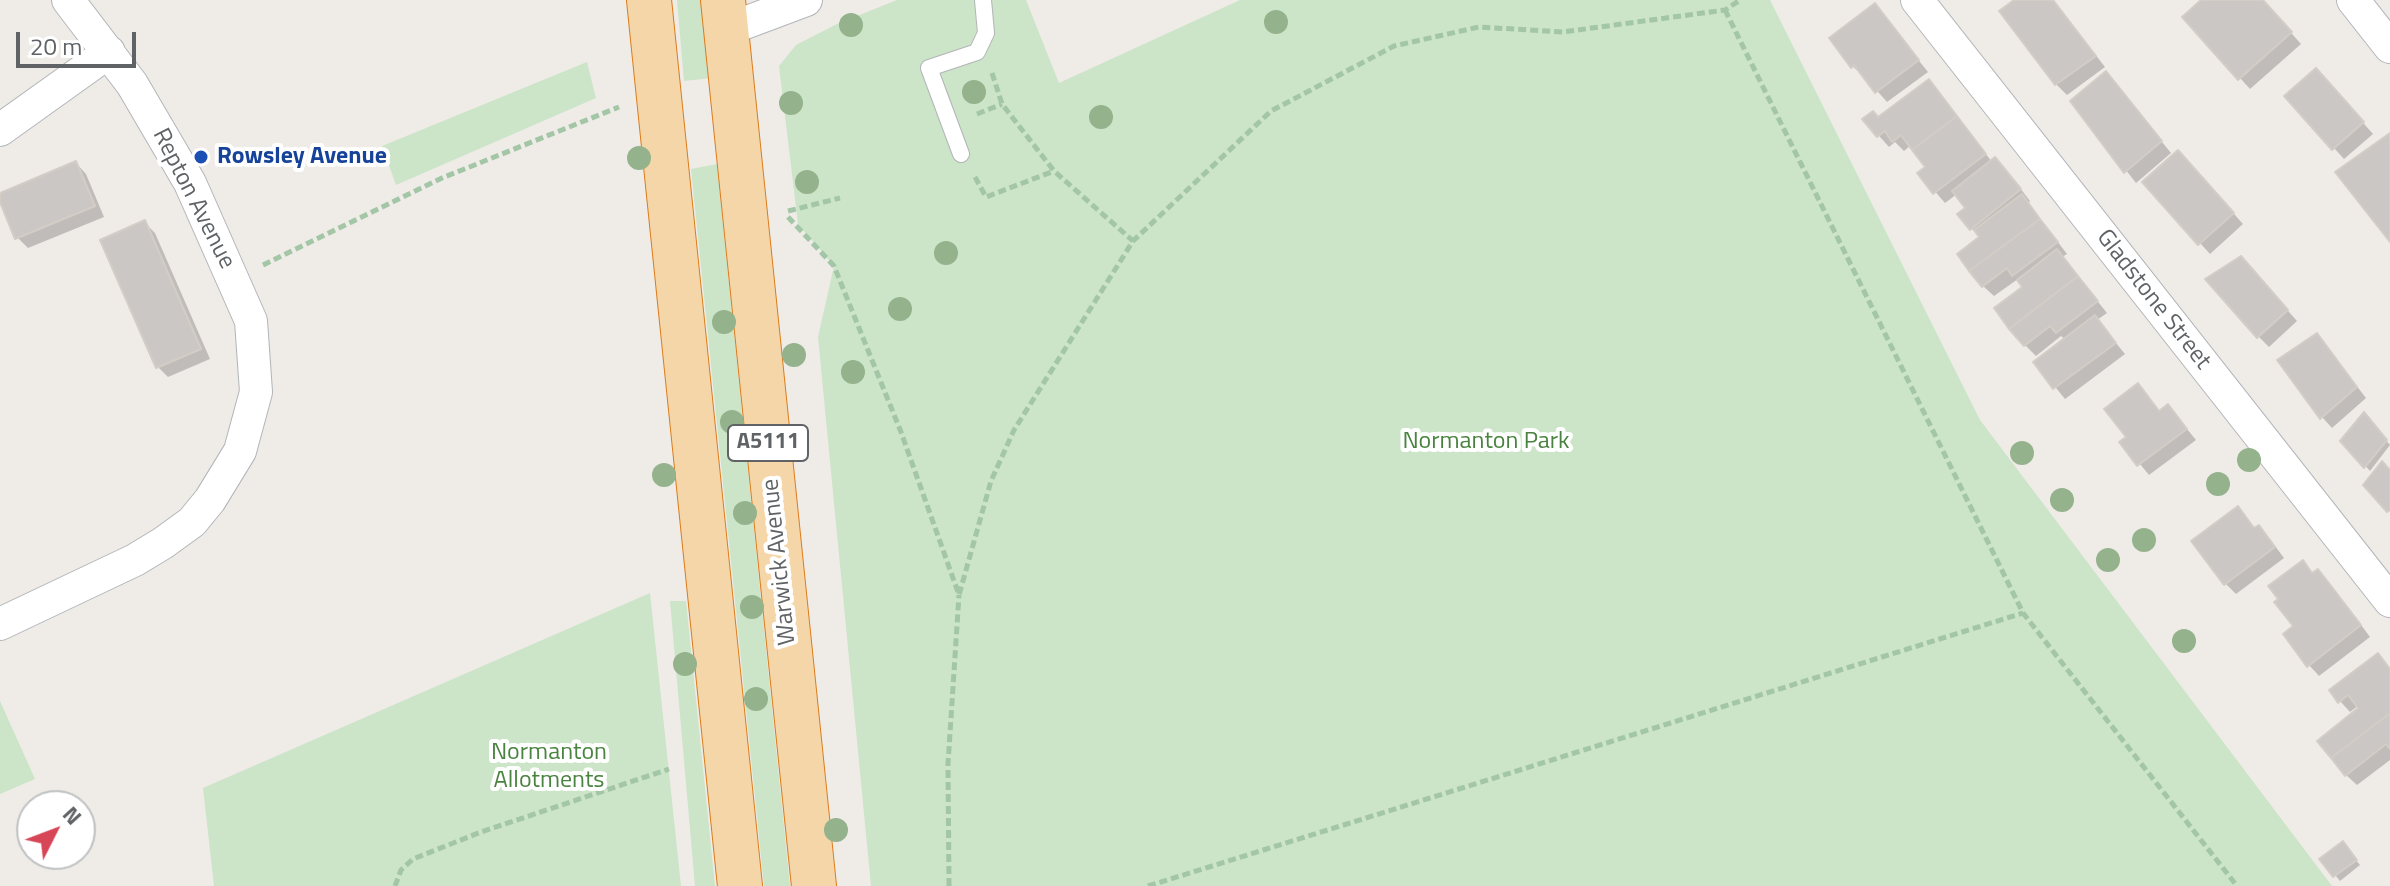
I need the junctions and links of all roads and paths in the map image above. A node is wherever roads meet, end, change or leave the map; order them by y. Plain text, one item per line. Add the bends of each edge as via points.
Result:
1 (68, 0) edge
2 (649, 0) edge
3 (806, 0) edge
4 (983, 0) edge
5 (1740, 0) edge
6 (1917, 0) edge
7 (2353, 0) edge
8 (1725, 10) junction
9 (725, 15) edge
10 (983, 43) junction
11 (2390, 47) edge
12 (109, 52) junction
13 (660, 102) junction
14 (0, 130) edge
15 (961, 154) joint
16 (1054, 171) junction
17 (840, 198) dead end
18 (1133, 241) junction
19 (234, 279) junction
20 (959, 595) junction
21 (2390, 601) edge
22 (2023, 613) junction
23 (0, 624) edge
24 (669, 769) dead end
25 (395, 886) edge
26 (740, 886) edge
27 (814, 886) edge
28 (949, 886) edge
29 (1148, 886) edge
30 (2237, 886) edge

1 - 12 street, Repton Avenue
2 - 13 highway, A5111
3 - 9 street
4 - 10 lane
5 - 8 path
6 - 21 street, Gladstone Street
7 - 11 street
8 - 18 path via 1563,32 1479,27 1394,46 1271,111
8 - 22 path
9 - 27 highway, Warwick Avenue / A5111
10 - 15 lane via 970,56 929,68
10 - 16 path via 1002,104
12 - 14 street
12 - 19 street, Repton Avenue via 190,183
13 - 19 path via 621,106 564,127 442,178
13 - 26 highway, A5111
15 - 16 path via 986,197
16 - 18 path
17 - 20 path via 783,212 834,266
18 - 20 path via 1014,430 991,481
19 - 23 street, Repton Avenue via 251,321 256,392 240,451 210,500 192,522 156,548
20 - 28 path via 948,764
22 - 29 path
22 - 30 path
24 - 25 path via 413,859

